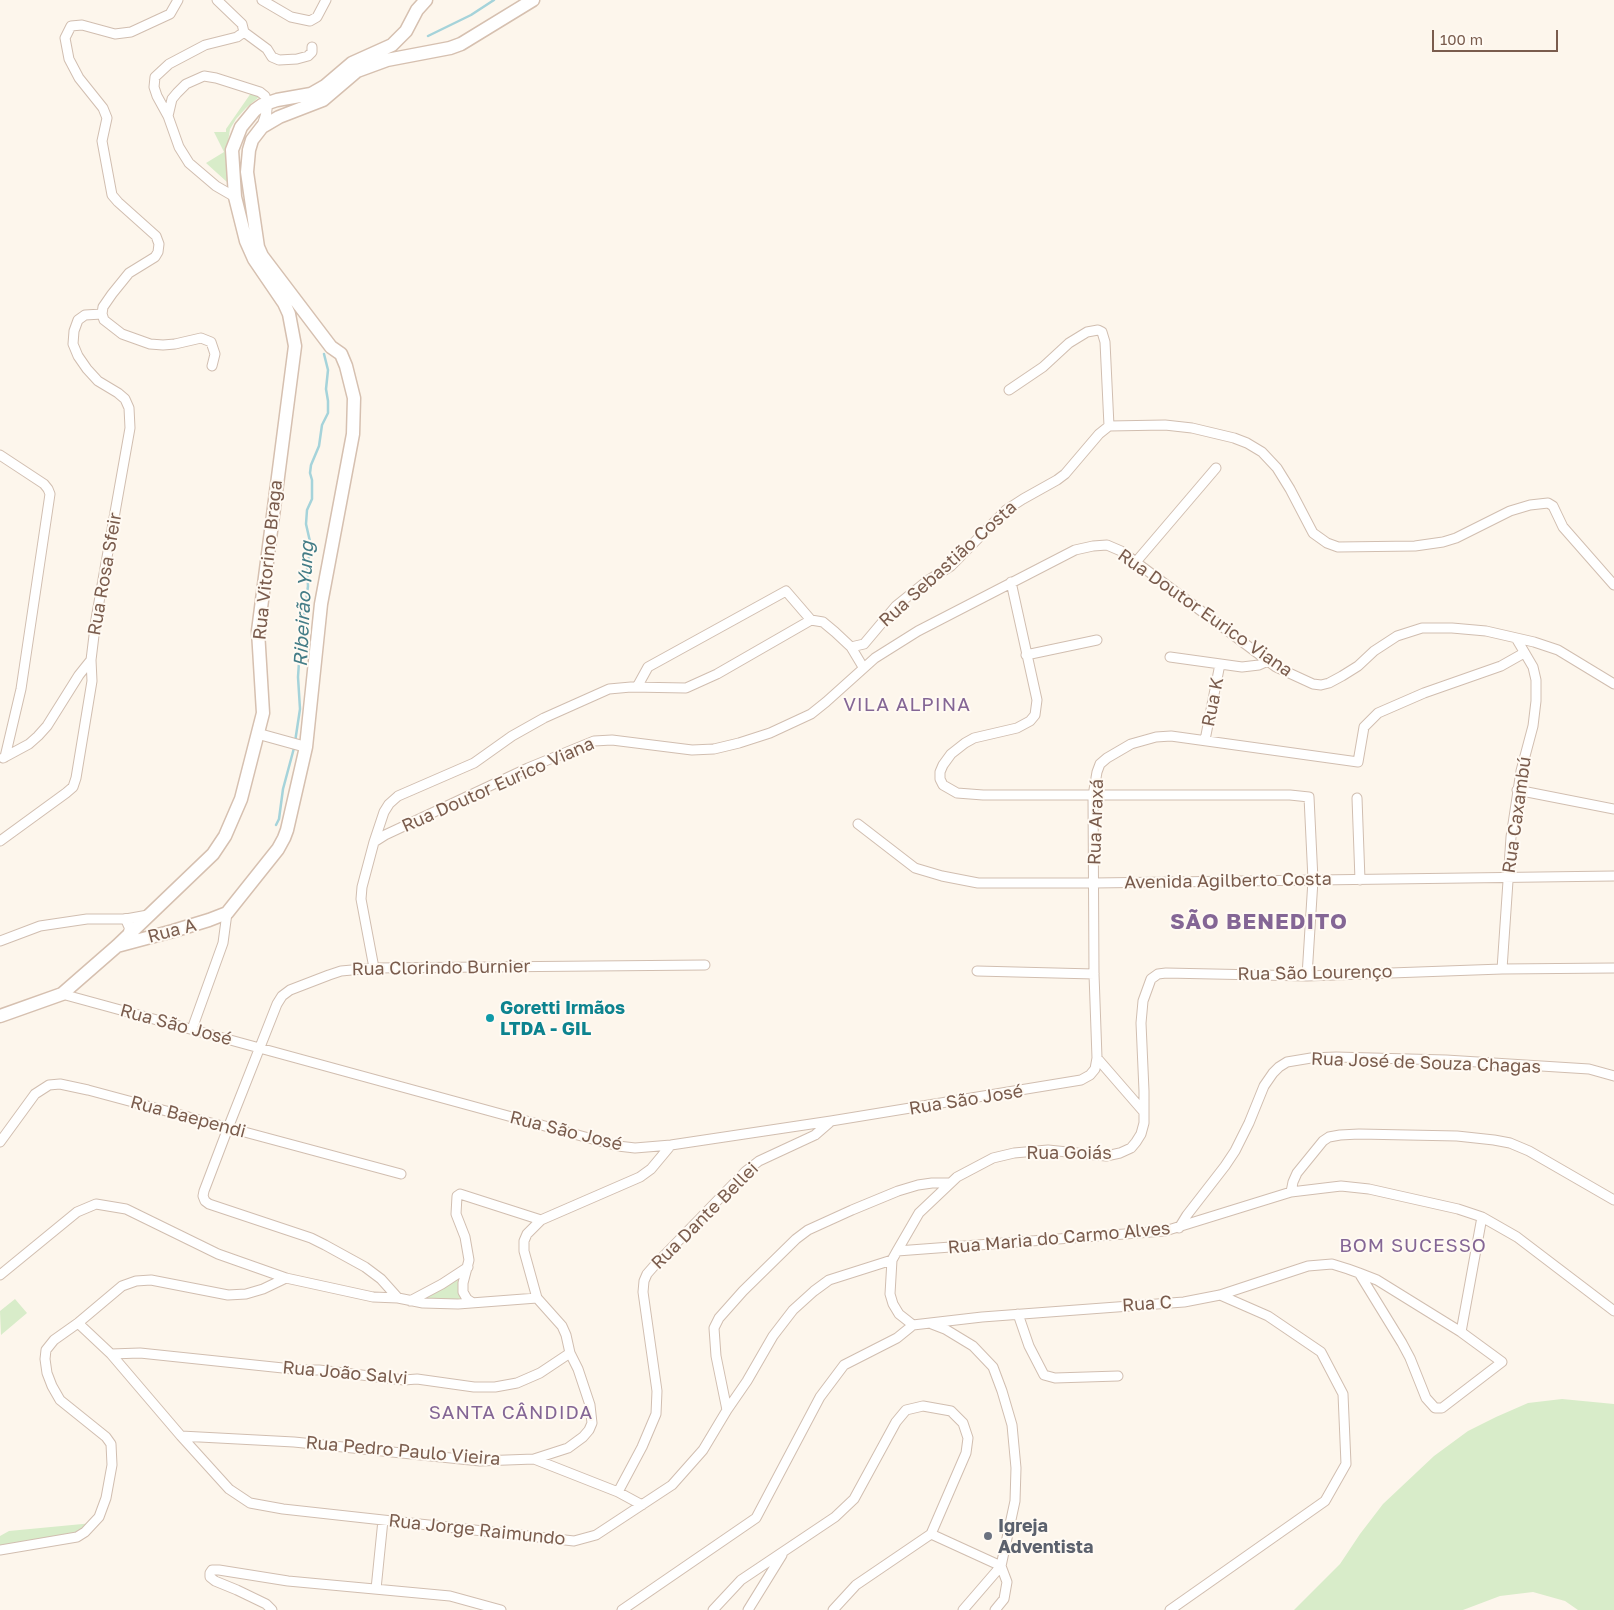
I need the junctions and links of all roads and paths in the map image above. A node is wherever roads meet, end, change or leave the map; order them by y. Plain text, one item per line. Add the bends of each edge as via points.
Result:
1 (178, 0) edge
2 (217, 0) edge
3 (262, 0) edge
4 (326, 0) edge
5 (426, 0) edge
6 (533, 0) edge
7 (244, 32) junction
8 (312, 47) dead end
9 (266, 104) junction
10 (168, 116) junction
11 (262, 127) junction
12 (235, 197) junction
13 (102, 314) junction
14 (212, 366) dead end
15 (1010, 390) dead end
16 (1109, 426) junction
17 (0, 455) edge
18 (1216, 468) dead end
19 (1135, 563) junction
20 (1011, 582) junction
21 (1614, 585) edge
22 (812, 620) junction
23 (1516, 638) junction
24 (1097, 640) dead end
25 (864, 644) junction
26 (850, 648) junction
27 (1524, 653) junction
28 (1026, 655) junction
29 (1170, 657) dead end
30 (875, 658) junction
31 (91, 660) junction
32 (1268, 660) junction
33 (1220, 664) junction
34 (863, 667) junction
35 (1614, 684) edge
36 (637, 687) junction
37 (258, 734) junction
38 (1205, 740) junction
39 (303, 746) junction
40 (3, 758) edge
41 (1517, 790) junction
42 (1093, 796) junction
43 (1357, 798) dead end
44 (1614, 808) edge
45 (858, 824) dead end
46 (0, 841) edge
47 (374, 842) junction
48 (1614, 876) edge
49 (1508, 878) junction
50 (1313, 880) junction
51 (1360, 880) junction
52 (1094, 883) junction
53 (227, 913) junction
54 (126, 918) junction
55 (146, 918) junction
56 (209, 920) junction
57 (224, 933) junction
58 (128, 936) junction
59 (150, 937) junction
60 (0, 942) edge
61 (117, 946) junction
62 (705, 965) dead end
63 (374, 968) junction
64 (1614, 968) edge
65 (1502, 969) junction
66 (978, 971) dead end
67 (1094, 974) junction
68 (1307, 976) junction
69 (62, 994) junction
70 (0, 1016) edge
71 (192, 1030) junction
72 (260, 1048) junction
73 (1097, 1058) junction
74 (1614, 1076) edge
75 (1144, 1111) junction
76 (832, 1121) junction
77 (228, 1128) junction
78 (0, 1142) edge
79 (671, 1145) junction
80 (401, 1174) dead end
81 (949, 1183) junction
82 (1291, 1192) junction
83 (1614, 1200) edge
84 (1482, 1217) junction
85 (542, 1220) junction
86 (1179, 1228) junction
87 (897, 1251) junction
88 (892, 1260) junction
89 (468, 1267) junction
90 (1358, 1273) junction
91 (0, 1275) edge
92 (286, 1278) junction
93 (1220, 1295) junction
94 (398, 1298) junction
95 (537, 1298) junction
96 (410, 1301) junction
97 (473, 1303) junction
98 (1614, 1311) edge
99 (1018, 1314) junction
100 (78, 1323) junction
101 (930, 1323) junction
102 (913, 1325) junction
103 (1461, 1332) junction
104 (570, 1353) junction
105 (111, 1354) junction
106 (1118, 1376) dead end
107 (727, 1410) junction
108 (181, 1436) junction
109 (534, 1459) junction
110 (618, 1492) junction
111 (642, 1505) junction
112 (383, 1520) junction
113 (931, 1534) junction
114 (0, 1550) edge
115 (784, 1553) junction
116 (1001, 1566) junction
117 (376, 1589) junction
118 (272, 1610) edge
119 (501, 1610) edge
120 (622, 1610) edge
121 (713, 1610) edge
122 (748, 1610) edge
123 (833, 1610) edge
124 (964, 1610) edge
125 (994, 1610) edge
126 (1170, 1610) edge

1 - 13 street via 170,14 130,32 115,34 82,25 71,26 65,38 69,59 107,118 102,141 112,195 156,236 159,244 155,257 129,273 106,302
2 - 7 street via 242,24
3 - 4 street via 291,17 310,21 317,17
5 - 9 main road via 406,31 392,45 352,63 311,94
6 - 11 main road via 461,44 387,60 357,71 323,100
7 - 8 street via 279,60 308,56
7 - 10 street via 238,37 205,45 158,72 154,87 156,96
9 - 10 street via 260,92 204,76 186,84 177,93
9 - 11 street
9 - 12 main road, Rua Vitorino Braga via 255,110 237,135 232,150
10 - 12 street via 179,147 189,163
11 - 39 main road via 252,140 247,172 256,240 262,256 330,347 341,354 354,398 353,434 321,604
12 - 37 main road, Rua Vitorino Braga via 254,259 289,314 295,346 258,631 263,698
13 - 14 street via 104,320 122,334 150,344 163,345 201,338 211,342 215,354
13 - 31 street, Rua Rosa Sfeir via 85,315 78,320 73,344 78,356 98,381 125,400 129,408 130,428
15 - 16 street via 1043,367 1069,343 1087,332 1098,330 1105,342
16 - 21 street via 1192,428 1234,438 1262,452 1277,468 1313,533 1338,547 1415,546 1443,542 1510,511 1548,503 1553,506 1563,527
16 - 25 street, Rua Sebastião Costa via 1061,477 1006,510 951,566 896,606
17 - 40 street via 44,484 50,494 22,689
18 - 19 street
19 - 20 street, Rua Doutor Eurico Viana via 1121,551 1107,545 1093,546 1075,550
19 - 32 street, Rua Doutor Eurico Viana
20 - 28 street
20 - 30 street, Rua Doutor Eurico Viana via 918,631
22 - 26 street via 823,622
22 - 36 street via 686,688
22 - 36 street via 786,591 648,667
23 - 27 street, Rua Caxambú
23 - 32 street, Rua Doutor Eurico Viana via 1486,631 1422,628 1397,636 1358,666 1321,685 1282,671
23 - 35 street, Rua Doutor Eurico Viana via 1558,650
24 - 28 street
25 - 26 street
25 - 30 street
26 - 34 street
27 - 38 street, Rua Araxá via 1501,666 1424,693 1378,714 1364,727 1358,762
27 - 41 street, Rua Caxambú via 1533,667 1536,702
28 - 42 street via 1037,700 1035,715 1017,728 965,743 943,765 940,779 945,787 956,793
29 - 33 street
30 - 34 street, Rua Doutor Eurico Viana
31 - 40 street via 47,726 29,744
31 - 46 street, Rua Rosa Sfeir via 92,681 73,786
32 - 33 street via 1242,667
33 - 38 street, Rua K
34 - 47 street, Rua Doutor Eurico Viana via 811,714 770,733 714,749 594,741 528,768
36 - 47 street via 609,689 576,704 512,736 474,763 398,796 384,812
37 - 39 street
37 - 55 main road, Rua Vitorino Braga via 242,799 225,836 213,854
38 - 42 street, Rua Araxá via 1163,737 1131,744 1100,764
39 - 53 main road via 284,838
41 - 44 street
41 - 49 street, Rua Caxambú
42 - 50 street via 1309,796
42 - 52 street, Rua Araxá
43 - 51 street
45 - 52 street, Avenida Agilberto Costa via 915,868 942,876 978,882
47 - 63 street via 361,899
48 - 49 street, Avenida Agilberto Costa
49 - 51 street, Avenida Agilberto Costa
49 - 65 street, Rua Caxambú
50 - 51 street, Avenida Agilberto Costa
50 - 52 street, Avenida Agilberto Costa
50 - 68 street
52 - 67 street, Rua Araxá
53 - 56 main road, Rua A
53 - 57 street
54 - 55 street
54 - 58 street via 130,928
54 - 60 street via 87,919 40,926
55 - 58 main road, Rua Vitorino Braga
55 - 59 street
56 - 57 street
56 - 59 main road, Rua A
57 - 71 street
58 - 61 main road, Rua Vitorino Braga
59 - 61 main road, Rua A
61 - 69 main road, Rua Vitorino Braga
62 - 63 street, Rua Clorindo Burnier
63 - 72 street, Rua Clorindo Burnier via 341,971 286,993 277,1004
64 - 65 street, Rua São Lourenço
65 - 68 street, Rua São Lourenço
66 - 67 street
67 - 73 street, Rua Araxá
68 - 75 street, Rua São Lourenço via 1166,973 1151,979 1143,1000 1141,1023
69 - 70 main road, Rua Vitorino Braga
69 - 71 street, Rua São José
71 - 72 street, Rua São José
72 - 77 street, Rua Clorindo Burnier
72 - 79 street, Rua São José via 618,1146 647,1148
73 - 75 street
73 - 76 street, Rua São José via 1095,1069 1081,1080
74 - 86 street, Rua José de Souza Chagas via 1589,1069 1446,1060 1336,1057 1287,1062 1279,1066 1264,1086 1235,1151
75 - 81 street, Rua Goiás via 1141,1134 1131,1148 1120,1153 1106,1156 1048,1150 1014,1153 993,1158
76 - 79 street, Rua São José
76 - 110 street, Rua Dante Bellei via 815,1135 759,1161 746,1171 647,1274 643,1292 657,1391 656,1414
77 - 78 street, Rua Baependi via 60,1084 49,1085 35,1094
77 - 80 street, Rua Baependi
77 - 94 street, Rua Clorindo Burnier via 204,1191 205,1201 325,1245 365,1267
79 - 85 street, Rua Pedro Paulo Vieira via 640,1177
81 - 87 street, Rua Goiás via 919,1213
81 - 107 street via 918,1185 898,1191 808,1230 743,1291 714,1328
82 - 83 street via 1297,1173 1329,1137 1359,1134 1457,1136 1510,1143
82 - 84 street, Rua Maria do Carmo Alves via 1341,1186 1369,1189
82 - 86 street, Rua Maria do Carmo Alves
84 - 98 street, Rua Maria do Carmo Alves via 1517,1237
84 - 103 street
85 - 89 street via 460,1194 457,1196 456,1214 468,1251
85 - 95 street, Rua Pedro Paulo Vieira via 524,1241
86 - 87 street, Rua Maria do Carmo Alves
87 - 88 street, Rua Goiás
88 - 102 street, Rua Goiás via 890,1294 893,1304 899,1314
88 - 107 street, Rua Jorge Raimundo via 829,1280 793,1310
89 - 96 street
89 - 97 street via 463,1292
90 - 93 street, Rua C via 1332,1264 1308,1266
90 - 103 street, Rua C via 1377,1280
90 - 103 street, Rua C via 1402,1343 1426,1398 1435,1408 1442,1408 1502,1362
91 - 92 street via 77,1212 96,1204 126,1209 218,1254
92 - 94 street via 380,1298
92 - 100 street via 246,1294 228,1295 151,1280 136,1281 122,1286
93 - 99 street, Rua C via 1184,1302
93 - 126 street via 1268,1316 1320,1352 1343,1394 1346,1464 1325,1501
94 - 96 street
95 - 97 street
95 - 104 street, Rua Pedro Paulo Vieira via 562,1326
96 - 97 street
99 - 101 street, Rua C
99 - 106 street via 1044,1376
100 - 105 street, Rua Jorge Raimundo
100 - 114 street via 46,1350 46,1373 60,1400 111,1444 112,1465 106,1498 99,1517 77,1537
101 - 102 street
101 - 116 street via 973,1346 993,1367 1012,1425 1015,1501
102 - 120 street via 897,1338 844,1365 820,1397 756,1518
104 - 105 street, Rua João Salvi via 540,1373 495,1387 140,1353
104 - 109 street, Rua Pedro Paulo Vieira via 590,1405 592,1423 583,1437 568,1448
105 - 108 street, Rua Jorge Raimundo
107 - 111 street, Rua Jorge Raimundo via 703,1450 672,1485
108 - 109 street, Rua Pedro Paulo Vieira via 294,1442 480,1461
108 - 112 street, Rua Jorge Raimundo via 229,1489 250,1503
109 - 110 street
110 - 111 street
111 - 112 street, Rua Jorge Raimundo via 596,1534 574,1541
112 - 117 street
113 - 115 street via 966,1454 968,1438 964,1423 951,1411 923,1406 906,1410 896,1422 854,1499 835,1517
113 - 116 street
113 - 123 street via 856,1585
115 - 121 street via 741,1580
115 - 122 street
116 - 124 street
116 - 125 street via 1007,1582 1004,1599
117 - 118 street via 212,1570 210,1577 215,1581 266,1604
117 - 119 street via 450,1596

